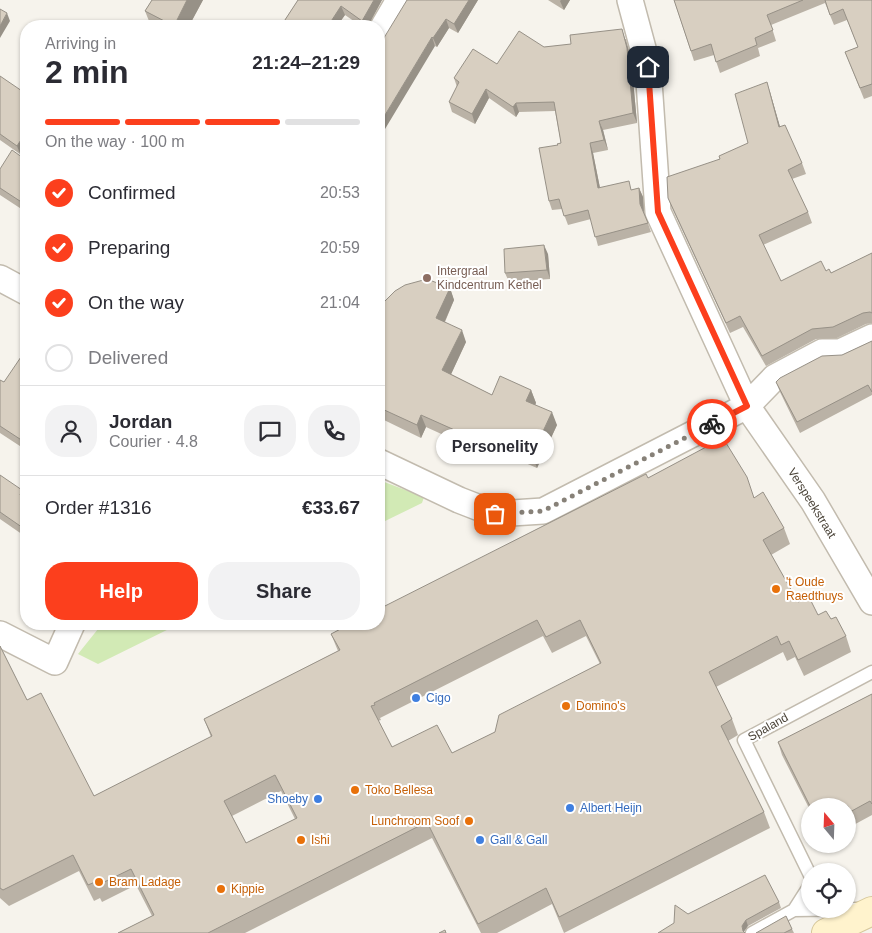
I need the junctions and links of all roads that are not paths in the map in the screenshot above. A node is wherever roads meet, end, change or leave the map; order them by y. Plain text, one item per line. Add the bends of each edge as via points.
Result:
1 (399, 0) edge
2 (630, 0) edge
3 (385, 24) edge
4 (0, 278) edge
5 (20, 289) edge
6 (872, 337) edge
7 (747, 406) junction
8 (385, 465) edge
9 (872, 602) edge
10 (69, 630) edge
11 (0, 634) edge
12 (872, 672) edge
13 (804, 863) edge
14 (801, 899) edge
15 (794, 910) junction
16 (872, 910) edge
17 (752, 933) edge
18 (826, 933) edge

1 - 3 street
2 - 7 street, Verspeekstraat via 648,67 658,212
4 - 5 street
6 - 7 street via 840,352 822,352 775,377
7 - 8 street via 543,511 495,514
7 - 9 street, Verspeekstraat via 813,501
10 - 11 street via 55,662
12 - 13 lane, Spaland via 744,740
14 - 15 lane
15 - 16 lane
15 - 17 lane
16 - 18 main road

